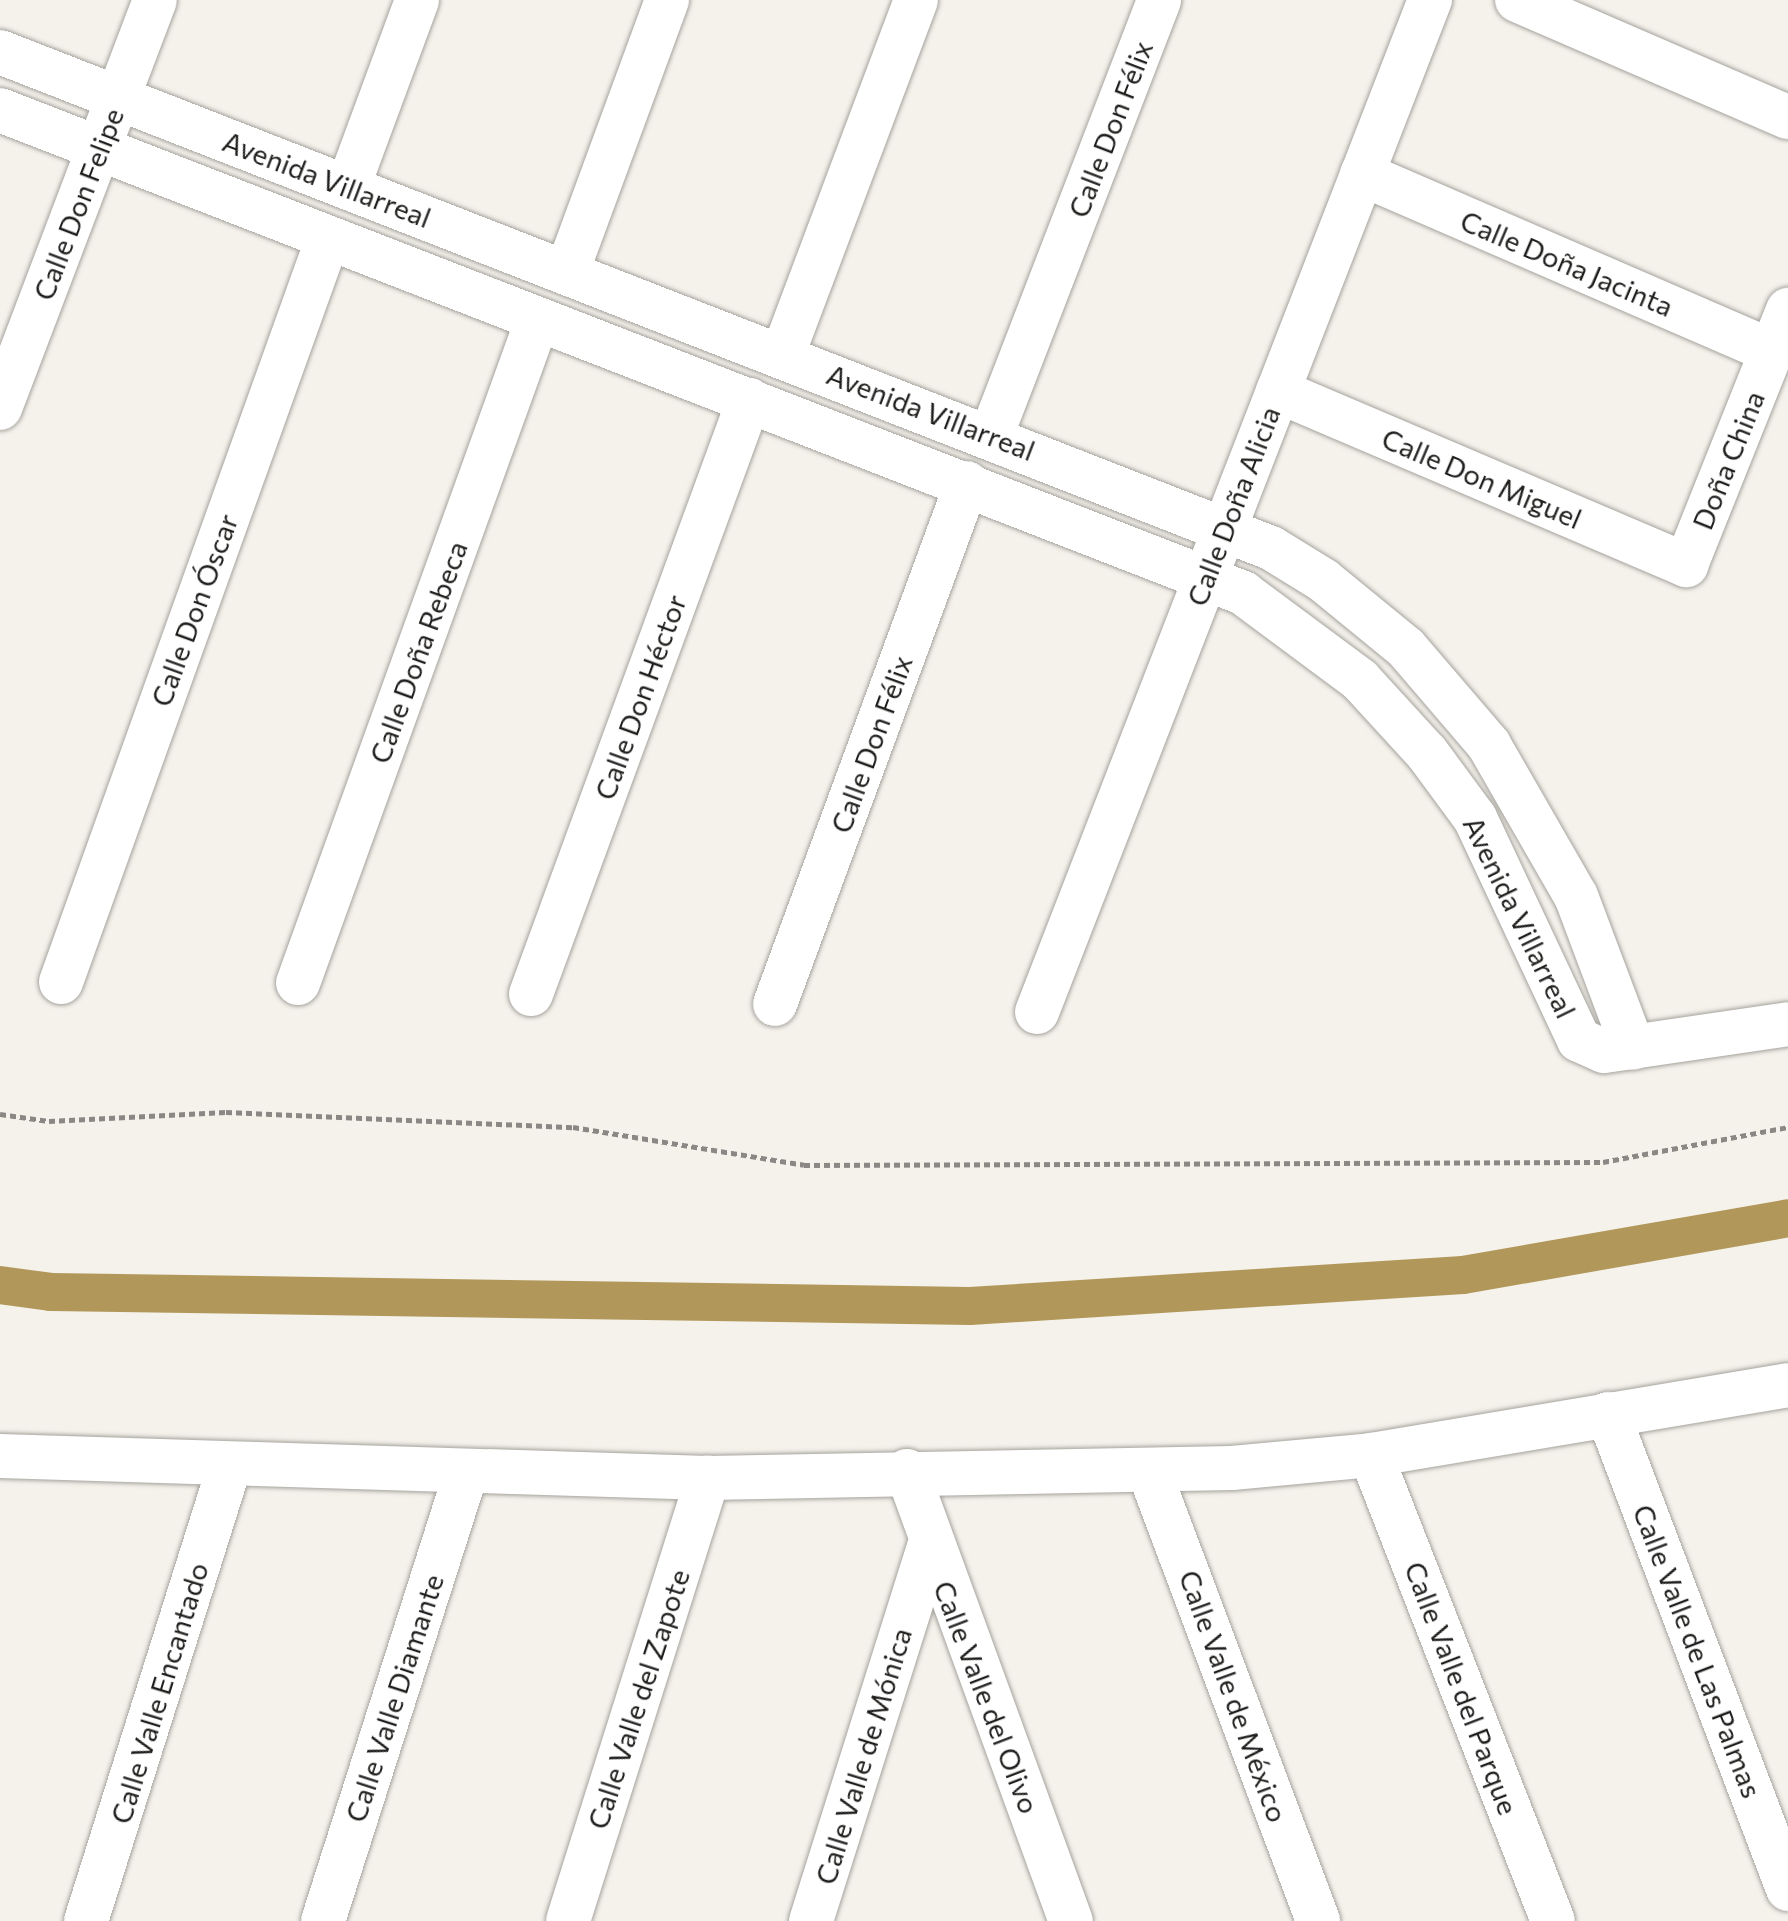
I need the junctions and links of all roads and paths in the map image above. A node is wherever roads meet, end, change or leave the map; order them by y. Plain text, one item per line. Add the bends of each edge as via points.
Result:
1 (155, 0) edge
2 (417, 0) edge
3 (667, 0) edge
4 (916, 0) edge
5 (1159, 0) edge
6 (1430, 0) edge
7 (1517, 0) edge
8 (0, 52) edge
9 (119, 97) junction
10 (0, 110) edge
11 (1788, 117) edge
12 (100, 149) junction
13 (1362, 174) junction
14 (348, 187) junction
15 (328, 238) junction
16 (567, 272) junction
17 (1788, 310) edge
18 (537, 321) junction
19 (1772, 351) junction
20 (783, 354) junction
21 (1278, 391) junction
22 (749, 400) junction
23 (0, 408) edge
24 (991, 436) junction
25 (967, 483) junction
26 (1226, 526) junction
27 (1686, 565) joint
28 (1205, 577) junction
29 (61, 982) dead end
30 (298, 983) dead end
31 (531, 994) dead end
32 (775, 1004) dead end
33 (1037, 1012) dead end
34 (1788, 1024) edge
35 (1633, 1048) junction
36 (0, 1114) edge
37 (1788, 1127) edge
38 (1788, 1385) edge
39 (1608, 1414) junction
40 (1371, 1455) junction
41 (0, 1456) edge
42 (230, 1464) junction
43 (907, 1471) junction
44 (1149, 1471) junction
45 (466, 1474) junction
46 (708, 1478) junction
47 (930, 1544) junction
48 (1788, 1889) edge
49 (823, 1909) edge
50 (86, 1921) edge
51 (323, 1921) edge
52 (568, 1921) edge
53 (1071, 1921) edge
54 (1318, 1921) edge
55 (1553, 1921) edge

1 - 9 street, Calle Don Felipe
2 - 14 street
3 - 16 street
4 - 20 street
5 - 24 street, Calle Don Félix
6 - 13 street, Calle Doña Alicia
7 - 11 street
8 - 9 street, Avenida Villarreal
9 - 12 street, Calle Don Felipe
9 - 14 street, Avenida Villarreal
10 - 12 street, Avenida Villarreal
12 - 15 street, Avenida Villarreal
12 - 23 street, Calle Don Felipe
13 - 19 street, Calle Doña Jacinta
13 - 21 street, Calle Doña Alicia
14 - 16 street, Avenida Villarreal
15 - 18 street, Avenida Villarreal
15 - 29 street, Calle Don Óscar
16 - 20 street, Avenida Villarreal
17 - 19 street, Doña China
18 - 22 street, Avenida Villarreal
18 - 30 street, Calle Doña Rebeca
19 - 27 street, Doña China
20 - 24 street, Avenida Villarreal
21 - 26 street, Calle Doña Alicia
21 - 27 street, Calle Don Miguel
22 - 25 street, Avenida Villarreal
22 - 31 street, Calle Don Héctor
24 - 26 street, Avenida Villarreal
25 - 28 street, Avenida Villarreal
25 - 32 street, Calle Don Félix
26 - 28 street, Calle Doña Alicia
26 - 35 street, Avenida Villarreal via 1323,580 1406,648 1489,745 1576,896
28 - 33 street, Calle Doña Alicia
28 - 35 street, Avenida Villarreal via 1243,593 1360,680 1427,753 1475,818 1579,1040 1604,1051
34 - 35 street
36 - 37 path via 49,1121 226,1112 573,1127 804,1165 1603,1162
38 - 39 street
39 - 40 street
39 - 48 street, Calle Valle de Las Palmas
40 - 44 street
40 - 55 street, Calle Valle del Parque
41 - 42 street
42 - 45 street
42 - 50 street, Calle Valle Encantado
43 - 44 street
43 - 46 street
43 - 47 street, Calle Valle del Olivo
44 - 54 street, Calle Valle de México
45 - 46 street
45 - 51 street, Calle Valle Diamante
46 - 52 street, Calle Valle del Zapote
47 - 49 street, Calle Valle de Mónica
47 - 53 street, Calle Valle del Olivo

